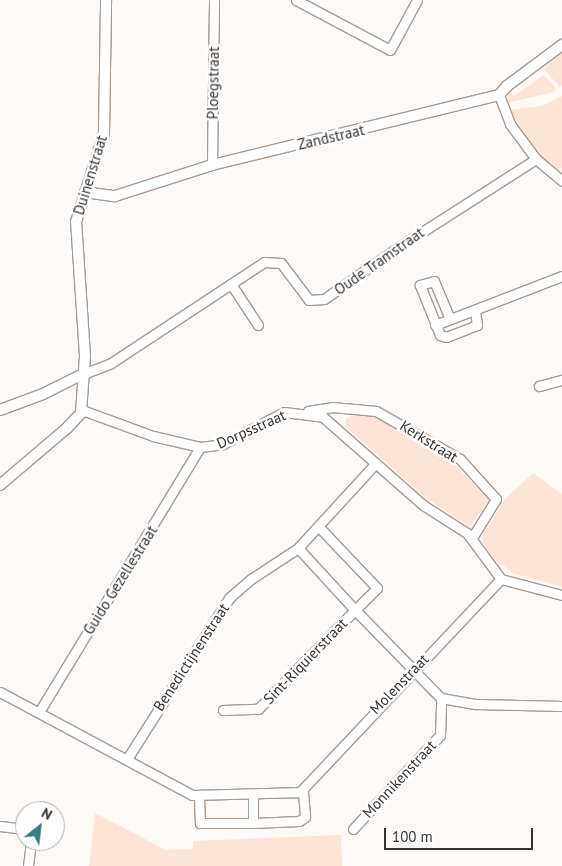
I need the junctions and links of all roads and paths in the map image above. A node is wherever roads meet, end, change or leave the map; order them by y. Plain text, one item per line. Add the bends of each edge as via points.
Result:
1 (106, 0) edge
2 (214, 0) edge
3 (296, 0) edge
4 (417, 0) edge
5 (562, 46) edge
6 (499, 95) junction
7 (536, 159) junction
8 (212, 165) junction
9 (562, 182) edge
10 (85, 192) junction
11 (562, 276) edge
12 (231, 284) junction
13 (475, 311) junction
14 (450, 319) junction
15 (258, 324) dead end
16 (435, 325) junction
17 (83, 374) junction
18 (562, 380) edge
19 (539, 386) dead end
20 (0, 410) edge
21 (82, 410) junction
22 (301, 412) junction
23 (200, 447) junction
24 (376, 463) junction
25 (0, 485) edge
26 (318, 527) junction
27 (472, 538) junction
28 (298, 548) junction
29 (501, 578) junction
30 (562, 595) edge
31 (355, 610) junction
32 (412, 670) junction
33 (0, 692) edge
34 (441, 698) junction
35 (562, 706) edge
36 (223, 710) dead end
37 (39, 712) junction
38 (127, 759) junction
39 (300, 792) junction
40 (253, 795) junction
41 (199, 797) junction
42 (253, 823) junction
43 (0, 826) edge
44 (15, 828) edge
45 (353, 829) dead end
46 (30, 851) edge
47 (28, 866) edge

1 - 10 street, Duinenstraat via 105,124 98,158
2 - 8 street, Ploegstraat
3 - 4 street via 390,50
5 - 6 street, Zandstraat
6 - 7 street via 510,124
6 - 8 street, Zandstraat
7 - 9 street
7 - 12 street, Oude Tramstraat via 319,301 304,296 286,268 276,260 264,262
8 - 10 street, Zandstraat via 115,196
10 - 17 street, Duinenstraat via 76,230
11 - 13 street
12 - 15 street
12 - 17 street, Oude Tramstraat via 111,364
13 - 14 street
13 - 16 street via 477,325 446,337 440,335
14 - 16 street
14 - 16 street via 434,281 420,286
17 - 20 street
17 - 21 street, Duinenstraat
18 - 19 street
21 - 23 street, Dorpsstraat via 160,439
21 - 25 street via 67,428
22 - 23 street, Dorpsstraat via 280,413 227,443
22 - 24 street, Dorpsstraat via 329,421
22 - 27 street, Kerkstraat via 332,407 376,411 460,459 496,499
23 - 37 street, Guido Gezellestraat
24 - 26 street, Benedictijnenstraat
24 - 27 street, Dorpsstraat via 423,505
26 - 28 street, Benedictijnenstraat
26 - 31 street via 377,588
27 - 29 street, Dorpsstraat
28 - 31 street
28 - 38 street, Benedictijnenstraat via 250,579 229,598
29 - 30 street
29 - 32 street, Molenstraat
31 - 32 street
31 - 36 street, Sint-Riquierstraat via 258,709
32 - 34 street
32 - 39 street, Molenstraat
33 - 37 street
34 - 35 street via 476,704
34 - 45 street, Monnikenstraat via 440,735
37 - 38 street
38 - 41 street
39 - 40 street
39 - 42 street via 306,796 303,820
40 - 41 street
40 - 42 street
41 - 42 street via 200,823
43 - 44 street
46 - 47 street

